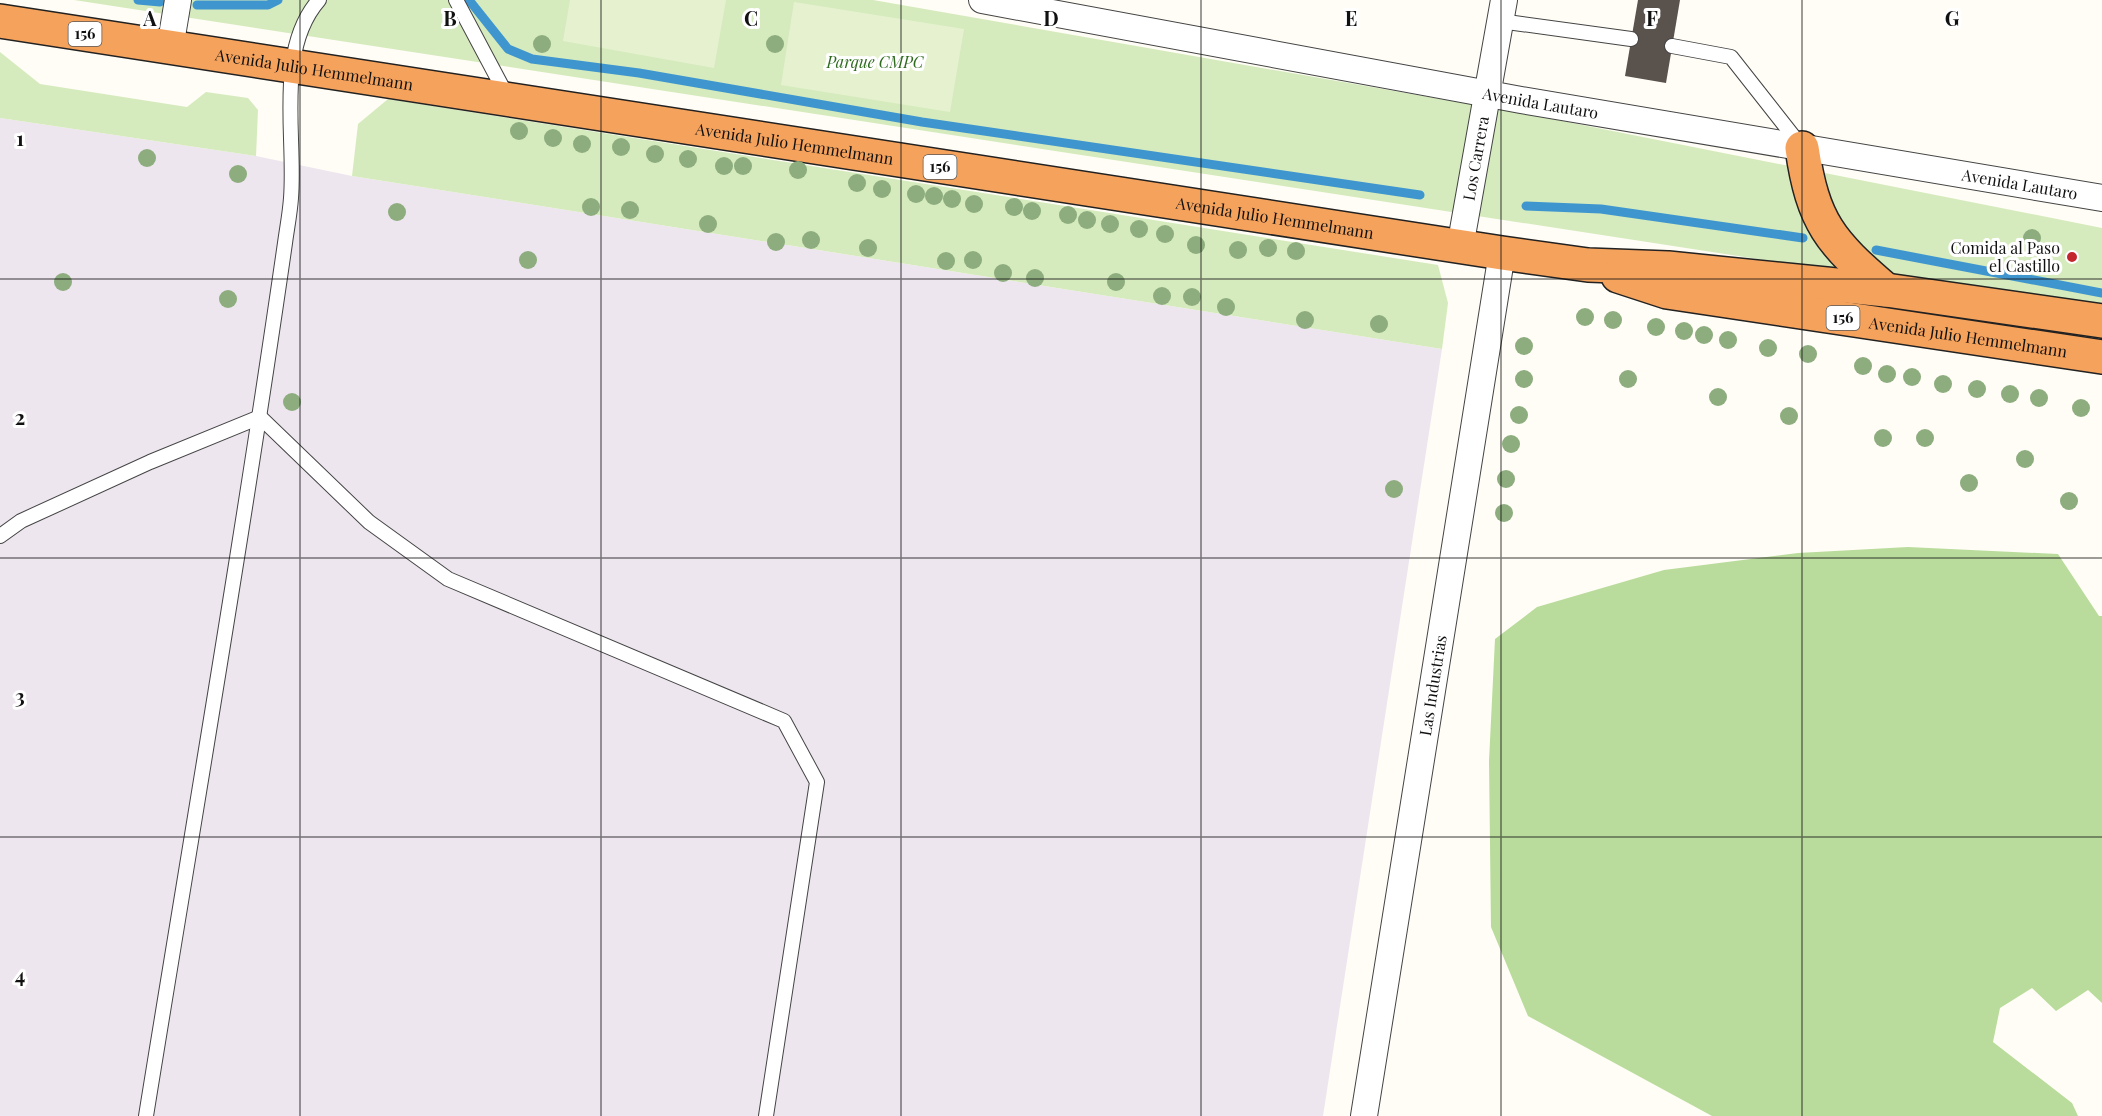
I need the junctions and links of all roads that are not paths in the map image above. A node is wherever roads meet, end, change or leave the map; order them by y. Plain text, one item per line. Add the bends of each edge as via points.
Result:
1 (178, 0) edge
2 (319, 0) edge
3 (456, 0) edge
4 (982, 0) edge
5 (1502, 10) edge
6 (0, 21) edge
7 (1631, 39) dead end
8 (1672, 46) dead end
9 (170, 48) junction
10 (292, 67) junction
11 (1488, 94) junction
12 (509, 100) junction
13 (1802, 148) junction
14 (2102, 198) edge
15 (1461, 247) junction
16 (1502, 254) junction
17 (1588, 265) junction
18 (1886, 290) junction
19 (2102, 321) edge
20 (2102, 357) edge
21 (260, 417) junction
22 (0, 536) edge
23 (146, 1116) edge
24 (766, 1116) edge
25 (1364, 1116) edge

1 - 9 street
2 - 10 lane via 301,27
3 - 12 lane
4 - 11 street, Avenida Lautaro
5 - 7 lane
5 - 11 street, Los Carrera
6 - 9 highway, Avenida Julio Hemmelmann / 156
8 - 13 lane via 1731,57
9 - 10 highway, Avenida Julio Hemmelmann / 156
10 - 12 highway, Avenida Julio Hemmelmann / 156
10 - 21 lane via 291,198
11 - 13 street, Avenida Lautaro
11 - 15 street, Los Carrera
12 - 15 highway, Avenida Julio Hemmelmann / 156
13 - 14 street, Avenida Lautaro
13 - 18 highway via 1808,186 1824,226 1846,255
15 - 16 highway, Avenida Julio Hemmelmann / 156
16 - 17 highway, Avenida Julio Hemmelmann / 156
16 - 25 street, Las Industrias
17 - 18 highway, Avenida Julio Hemmelmann / 156 via 1668,267
17 - 20 highway, Avenida Julio Hemmelmann / 156 via 1667,292
18 - 19 highway, Avenida Julio Hemmelmann / 156
21 - 22 lane via 21,521
21 - 23 lane
21 - 24 lane via 369,522 448,579 784,721 817,782

